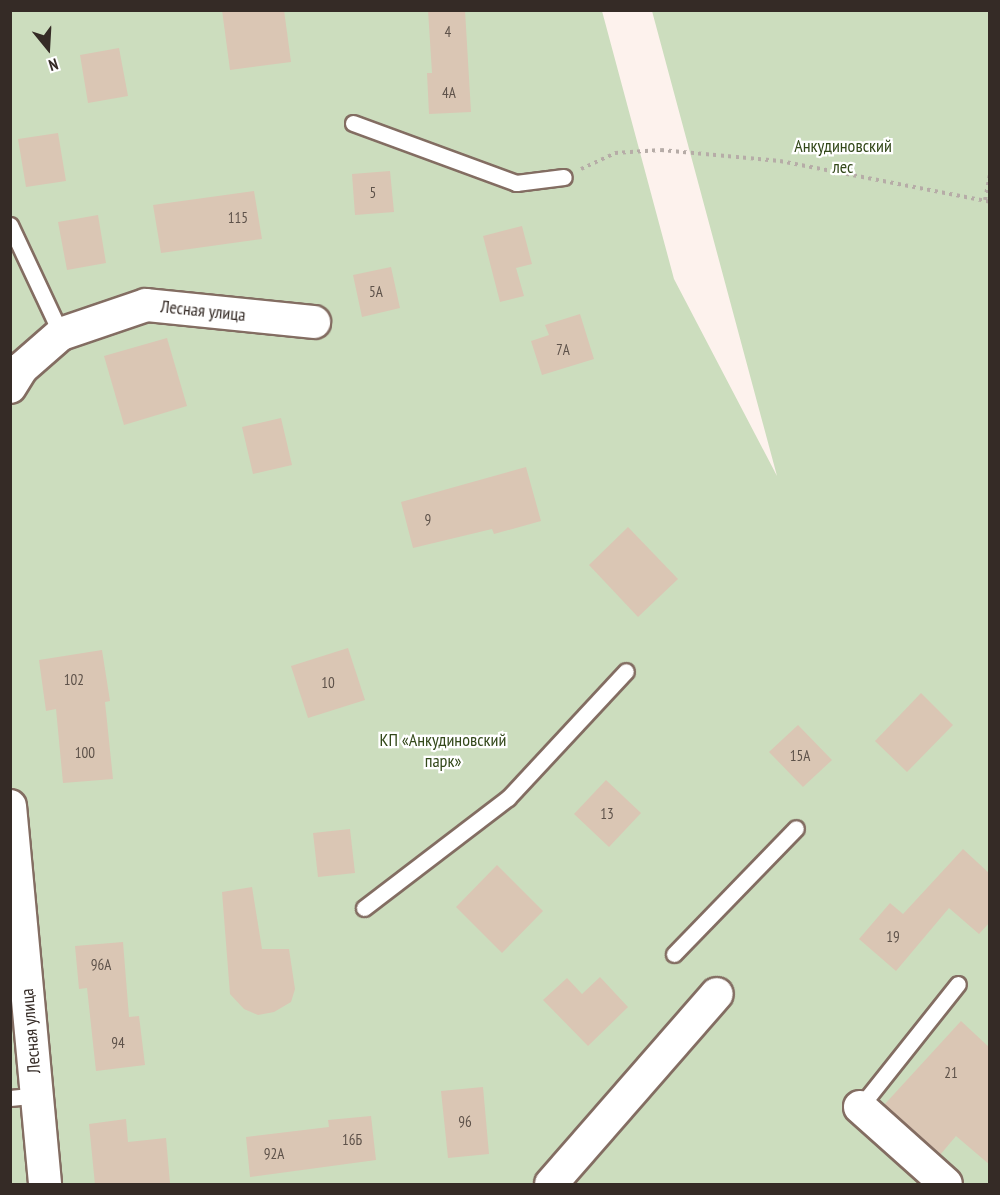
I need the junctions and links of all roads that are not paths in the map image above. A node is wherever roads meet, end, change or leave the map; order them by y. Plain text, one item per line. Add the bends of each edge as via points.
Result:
1 (353, 123) dead end
2 (564, 177) road end
3 (10, 225) edge
4 (314, 322) dead end
5 (61, 334) junction
6 (10, 387) edge
7 (626, 671) dead end
8 (10, 806) edge
9 (796, 828) dead end
10 (13, 864) edge
11 (364, 908) dead end
12 (674, 954) dead end
13 (958, 984) dead end
14 (717, 994) dead end
15 (24, 1096) edge
16 (860, 1107) joint
17 (45, 1185) edge
18 (551, 1185) edge
19 (946, 1185) edge

1 - 2 lane via 516,183
3 - 5 lane
4 - 5 street, Лесная улица via 146,305
5 - 6 street, Лесная улица via 22,368
7 - 11 lane via 508,798
8 - 10 street, Лесная улица
9 - 12 lane
10 - 15 street, Лесная улица
13 - 16 lane
14 - 18 street
15 - 17 street, Лесная улица
16 - 19 street

